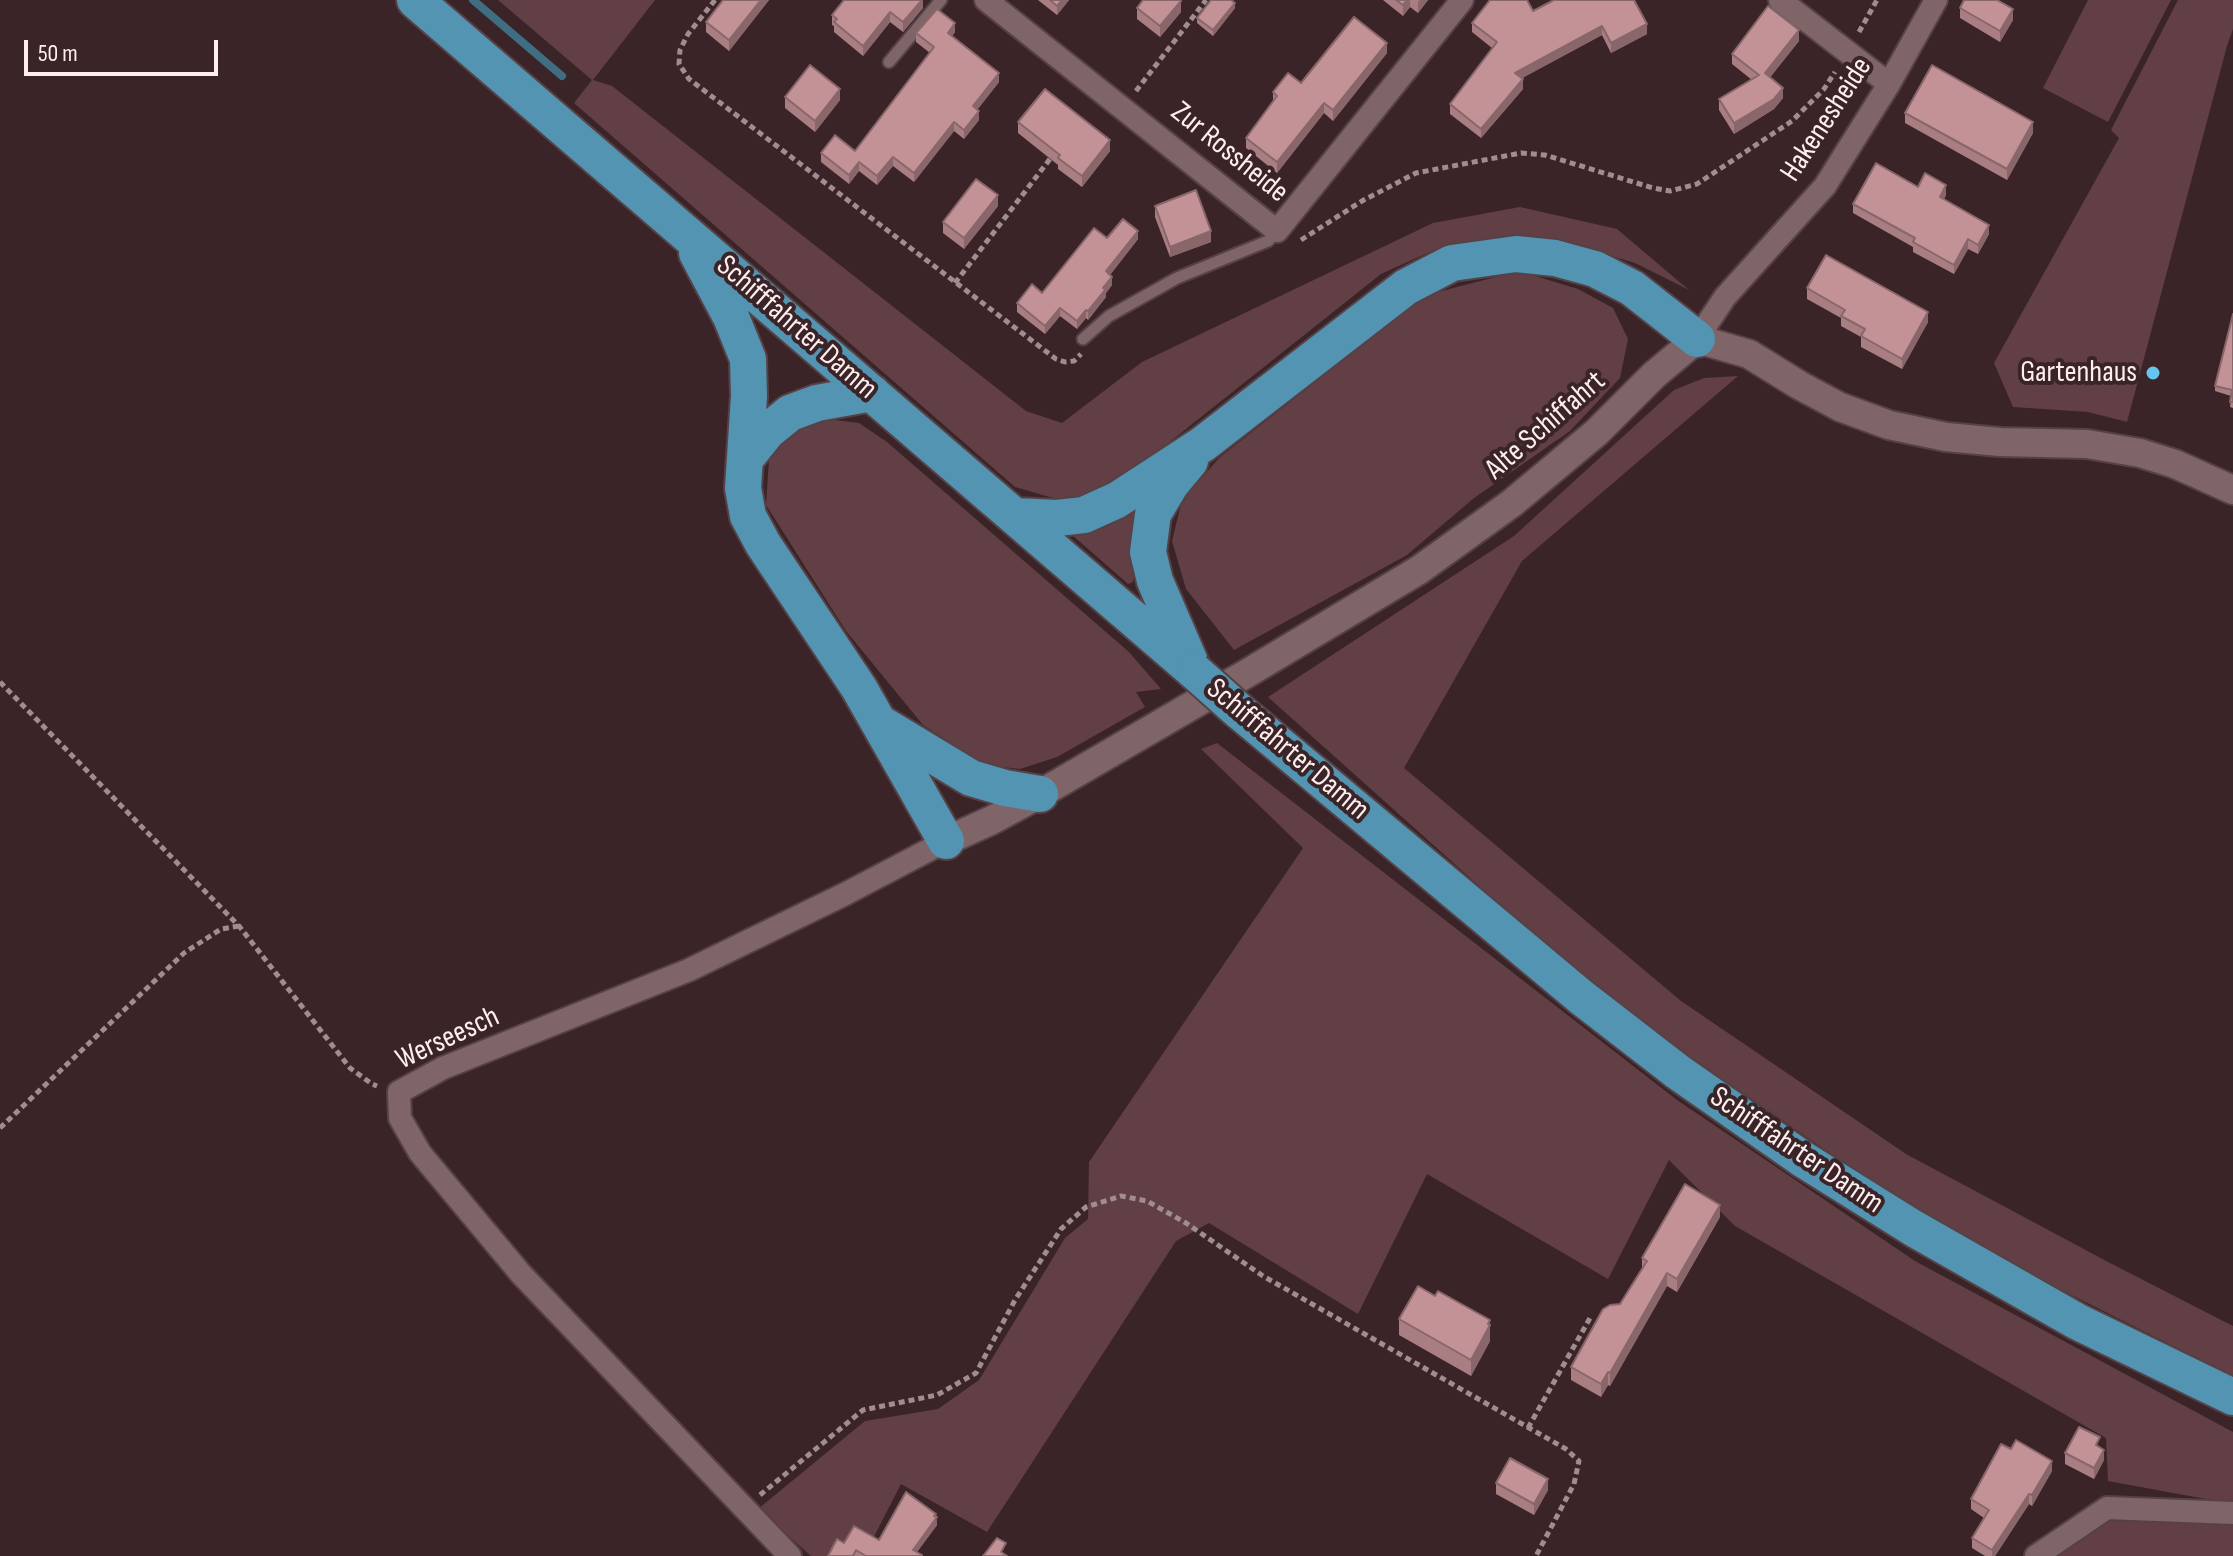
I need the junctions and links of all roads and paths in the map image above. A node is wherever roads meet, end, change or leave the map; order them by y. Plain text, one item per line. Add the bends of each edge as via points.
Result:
1 (415, 0) edge
2 (941, 0) edge
3 (986, 0) edge
4 (1206, 0) edge
5 (1462, 0) edge
6 (1780, 0) edge
7 (1936, 0) edge
8 (889, 62) dead end
9 (1889, 84) junction
10 (1123, 107) junction
11 (1056, 151) edge
12 (1277, 231) junction
13 (687, 234) junction
14 (955, 283) dead end
15 (1083, 339) dead end
16 (1697, 339) junction
17 (872, 393) junction
18 (1203, 444) junction
19 (746, 458) junction
20 (2233, 490) edge
21 (1015, 516) junction
22 (1194, 671) junction
23 (0, 682) edge
24 (878, 722) junction
25 (1040, 794) junction
26 (946, 841) junction
27 (239, 926) junction
28 (399, 1092) junction
29 (0, 1128) edge
30 (1590, 1318) dead end
31 (2233, 1397) edge
32 (1528, 1428) junction
33 (743, 1508) junction
34 (2233, 1513) edge
35 (790, 1556) edge
36 (1536, 1556) edge
37 (2036, 1556) edge

1 - 13 highway, Schifffahrter Damm
2 - 8 lane
3 - 10 street, Zur Rossheide
4 - 10 path
5 - 12 street, Zur Rossheide
6 - 9 street
7 - 9 street, Hakenesheide
9 - 16 street, Hakenesheide via 1825,186 1725,297
10 - 12 street, Zur Rossheide
11 - 14 path
12 - 15 lane via 1268,241 1177,278 1109,316
13 - 17 highway, Schifffahrter Damm
13 - 19 highway via 748,359
16 - 18 highway via 1632,288 1595,269 1516,254 1452,263 1406,287
16 - 20 street via 1749,354 1840,407 1889,425 1946,437 2087,444 2140,453
16 - 25 street, Alte Schiffahrt via 1512,503 1419,570
17 - 19 highway via 790,413
17 - 21 highway, Schifffahrter Damm
18 - 21 highway via 1117,500 1084,515
18 - 22 highway via 1153,514 1148,552
19 - 24 highway via 743,488 748,516
21 - 22 highway, Schifffahrter Damm
22 - 31 highway, Schifffahrter Damm, bridge via 1581,997 1678,1072 1913,1228 2078,1322
23 - 27 path
24 - 25 highway via 971,778
24 - 26 highway
25 - 26 street, Alte Schiffahrt
26 - 28 street, Werseesch via 689,970 443,1068
27 - 28 path via 350,1068 372,1084
27 - 29 path via 221,929 184,953
28 - 33 street, Werseesch via 400,1118 420,1153 521,1274
30 - 32 path
32 - 33 path via 1263,1276 1147,1201 1121,1196 1086,1207 1061,1229 976,1373 937,1395 863,1410
32 - 36 path via 1579,1461 1574,1484
33 - 35 street, Werseesch
34 - 37 street via 2107,1508

